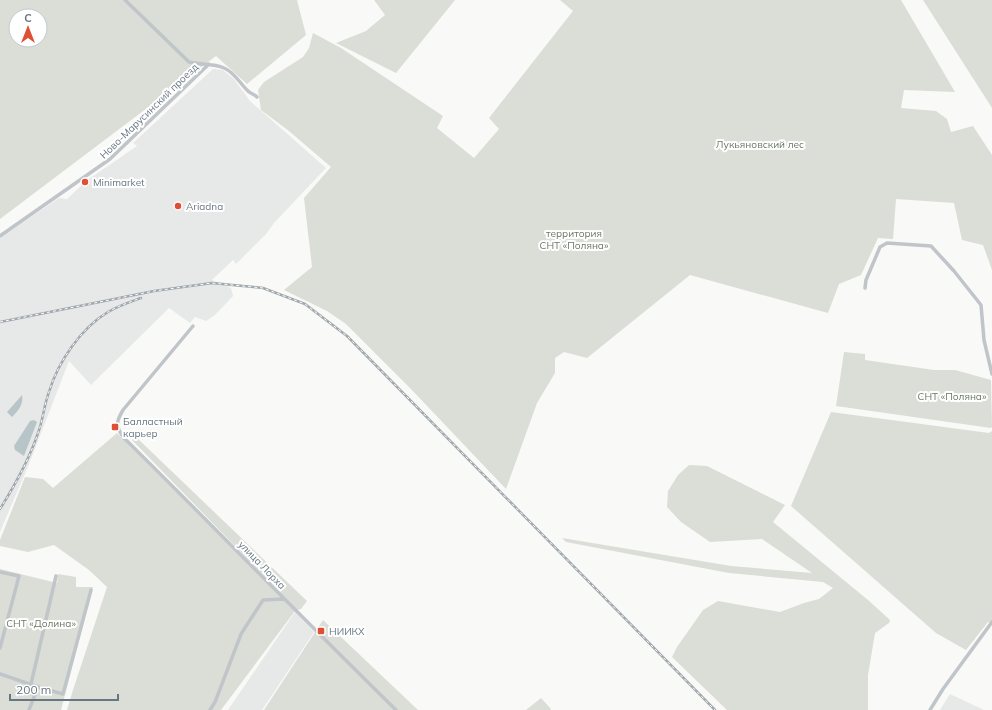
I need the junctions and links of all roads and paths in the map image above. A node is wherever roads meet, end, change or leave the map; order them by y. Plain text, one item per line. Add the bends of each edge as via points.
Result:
1 (125, 0) edge
2 (209, 64) junction
3 (257, 97) dead end
4 (0, 236) edge
5 (866, 288) dead end
6 (193, 326) dead end
7 (992, 374) edge
8 (0, 572) edge
9 (56, 576) dead end
10 (90, 590) dead end
11 (284, 599) junction
12 (992, 622) edge
13 (0, 648) edge
14 (0, 676) edge
15 (31, 684) junction
16 (38, 687) junction
17 (29, 710) edge
18 (210, 710) edge
19 (396, 710) edge
20 (930, 710) edge

1 - 2 street via 189,62
2 - 3 street via 224,68 236,76 247,90
2 - 4 street, Ново-Марусинский проезд via 110,160
5 - 7 street via 866,280 880,247 887,243 931,246 981,305 984,340
6 - 11 street, улица Лорха via 123,410 117,421 118,430
8 - 13 street via 19,576
9 - 15 street
10 - 16 street via 63,694
11 - 18 street via 263,600 241,634
11 - 19 street, улица Лорха
12 - 20 street
14 - 15 street
15 - 16 street
16 - 17 street

